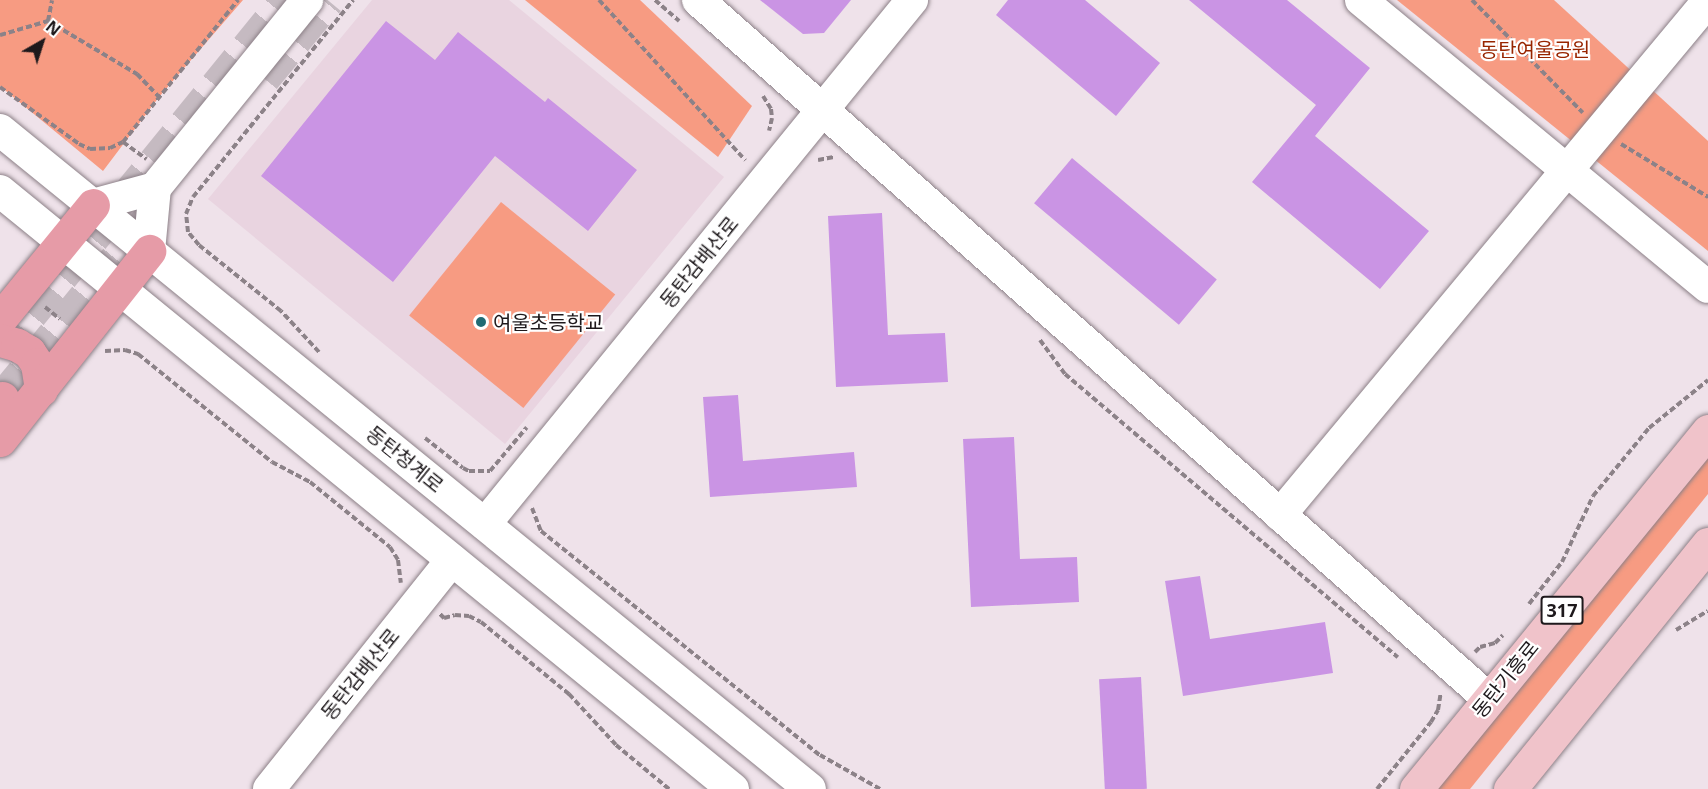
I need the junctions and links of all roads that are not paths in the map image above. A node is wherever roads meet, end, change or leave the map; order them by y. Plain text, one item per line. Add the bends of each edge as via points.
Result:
1 (307, 0) edge
2 (912, 0) edge
3 (1361, 0) edge
4 (1708, 1) edge
5 (689, 11) edge
6 (823, 110) junction
7 (0, 130) edge
8 (1568, 168) junction
9 (155, 188) junction
10 (0, 191) edge
11 (93, 205) junction
12 (63, 243) junction
13 (149, 251) junction
14 (1708, 287) edge
15 (118, 288) junction
16 (0, 319) edge
17 (0, 340) edge
18 (41, 390) junction
19 (1708, 430) edge
20 (0, 440) edge
21 (1280, 515) junction
22 (485, 524) junction
23 (1708, 544) edge
24 (452, 560) junction
25 (1489, 699) junction
26 (269, 789) edge
27 (734, 789) edge
28 (810, 789) edge
29 (1416, 789) edge
30 (1510, 789) edge

1 - 9 street
2 - 6 street, 동탄감배산로
3 - 8 street
4 - 8 street
5 - 6 street
6 - 21 street
6 - 22 street, 동탄감배산로
7 - 11 street, 동탄청계로
8 - 14 street
8 - 21 street
9 - 11 street
9 - 13 street
10 - 12 street
11 - 12 highway
11 - 13 street, 동탄청계로
12 - 15 street
12 - 16 highway
13 - 15 highway
13 - 22 street, 동탄청계로
15 - 18 highway
15 - 24 street
17 - 18 highway via 29,352 37,364
18 - 20 highway
19 - 25 main road, 동탄기흥로 / 317
21 - 25 street
22 - 28 street, 동탄청계로
23 - 30 main road
24 - 26 street, 동탄감배산로
24 - 27 street
25 - 29 main road, 동탄기흥로 / 317

